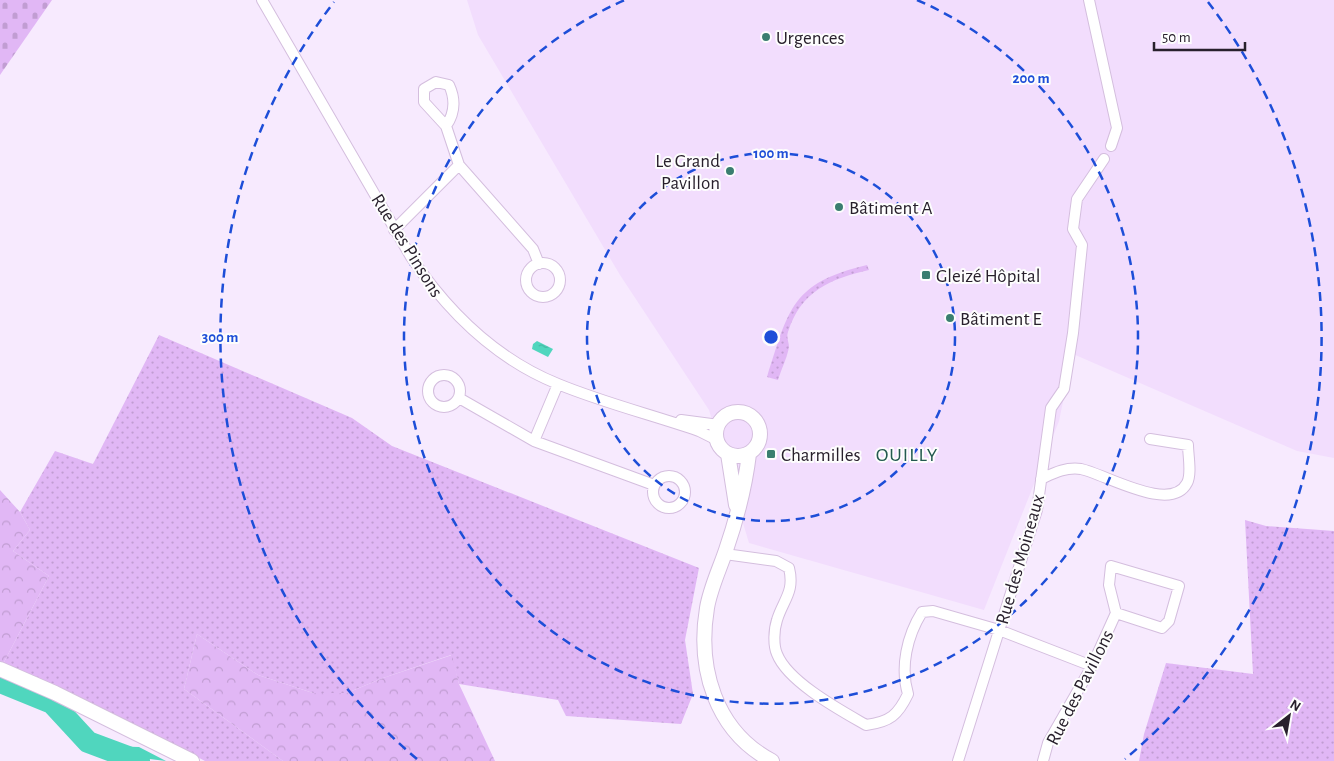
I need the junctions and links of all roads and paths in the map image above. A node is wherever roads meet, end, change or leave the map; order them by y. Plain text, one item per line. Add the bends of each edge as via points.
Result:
1 (262, 0) edge
2 (1089, 0) edge
3 (446, 126) dead end
4 (1111, 146) dead end
5 (1104, 159) dead end
6 (459, 165) junction
7 (394, 230) junction
8 (539, 264) dead end
9 (558, 384) junction
10 (459, 398) dead end
11 (660, 417) junction
12 (719, 425) junction
13 (1150, 439) dead end
14 (717, 440) junction
15 (534, 441) junction
16 (728, 454) junction
17 (749, 454) junction
18 (1041, 479) junction
19 (654, 485) dead end
20 (737, 517) junction
21 (725, 554) junction
22 (1116, 613) junction
23 (999, 630) junction
24 (1092, 666) junction
25 (0, 669) edge
26 (192, 761) edge
27 (772, 761) edge
28 (958, 761) edge
29 (1043, 761) edge

1 - 7 street, Rue des Pinsons via 360,165
2 - 4 street via 1117,128
3 - 6 street
5 - 18 street, Rue des Moineaux via 1077,198 1073,229 1082,245 1073,333 1064,389 1051,408
6 - 7 street
6 - 8 street via 533,249
7 - 9 street, Rue des Pinsons via 429,284 470,329 514,360
9 - 11 street, Rue des Pinsons
9 - 15 street
10 - 15 street
11 - 12 street, Rue des Pinsons
11 - 14 street, Rue des Pinsons
12 - 14 street
12 - 17 street via 726,416 736,412 752,417 760,435 757,446
13 - 18 street via 1188,444 1188,481 1181,491 1166,495 1121,485 1081,470 1062,469
14 - 16 street
15 - 19 street
16 - 17 street
16 - 20 street
17 - 20 street
18 - 23 street, Rue des Moineaux via 1037,510
20 - 21 street
21 - 23 street via 776,561 789,568 790,587 776,627 776,653 789,673 866,725 884,723 901,709 908,694 904,666 913,626 922,612 933,611
21 - 27 street via 707,606 703,642 708,679 722,715 741,740
22 - 22 street, Rue des Pavillons via 1109,585 1111,566 1179,586 1169,621 1162,628
22 - 24 street, Rue des Pavillons
23 - 24 street
23 - 28 street, Rue des Moineaux
24 - 29 street, Rue des Pavillons via 1048,743
25 - 26 street

